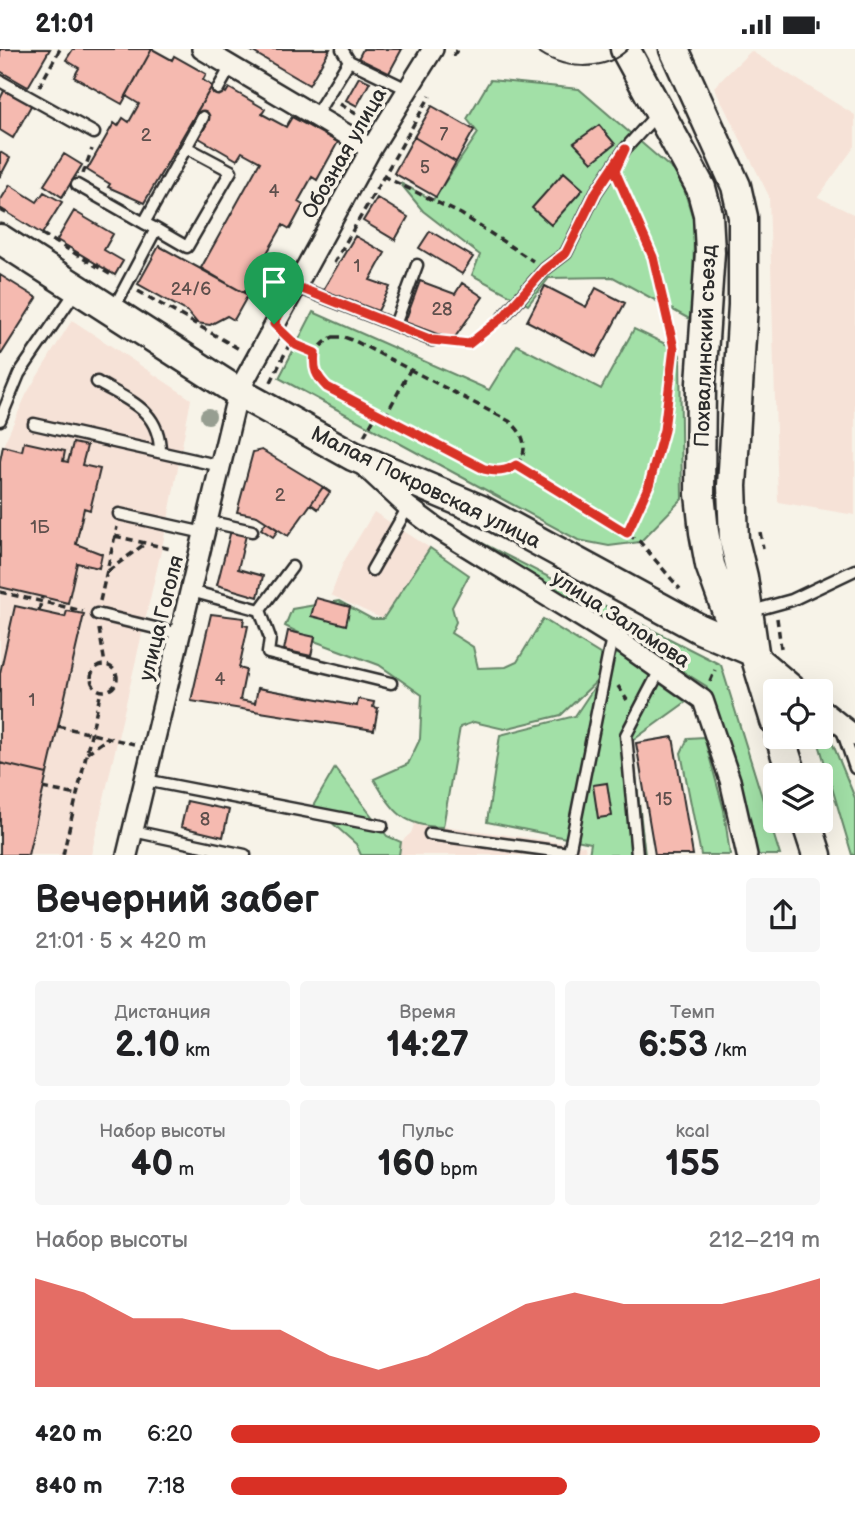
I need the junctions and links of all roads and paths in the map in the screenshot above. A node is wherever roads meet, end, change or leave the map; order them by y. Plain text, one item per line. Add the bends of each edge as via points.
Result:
1 (60, 49) edge
2 (202, 49) edge
3 (342, 49) edge
4 (433, 49) edge
5 (458, 49) edge
6 (625, 49) edge
7 (674, 49) edge
8 (349, 61) junction
9 (451, 61) dead end
10 (231, 66) junction
11 (0, 81) edge
12 (218, 89) dead end
13 (407, 89) junction
14 (430, 95) dead end
15 (32, 98) junction
16 (660, 110) junction
17 (315, 116) junction
18 (202, 117) dead end
19 (94, 133) dead end
20 (186, 147) junction
21 (371, 149) junction
22 (625, 149) junction
23 (91, 157) dead end
24 (86, 167) dead end
25 (383, 176) junction
26 (77, 185) dead end
27 (0, 210) edge
28 (144, 223) junction
29 (6, 228) edge
30 (156, 229) junction
31 (34, 230) dead end
32 (417, 265) dead end
33 (545, 269) junction
34 (127, 284) junction
35 (295, 286) junction
36 (78, 288) junction
37 (316, 294) junction
38 (112, 311) junction
39 (503, 317) joint
40 (274, 324) junction
41 (395, 325) junction
42 (298, 329) dead end
43 (292, 340) junction
44 (432, 340) joint
45 (246, 353) dead end
46 (315, 353) junction
47 (410, 370) junction
48 (97, 382) dead end
49 (271, 382) dead end
50 (238, 392) junction
51 (385, 417) junction
52 (0, 420) edge
53 (34, 424) dead end
54 (160, 452) junction
55 (353, 456) junction
56 (516, 465) junction
57 (220, 466) junction
58 (408, 507) junction
59 (120, 514) joint
60 (206, 527) junction
61 (252, 530) dead end
62 (627, 533) junction
63 (115, 536) junction
64 (145, 543) junction
65 (172, 549) dead end
66 (292, 567) dead end
67 (372, 570) dead end
68 (855, 571) edge
69 (106, 573) junction
70 (0, 591) edge
71 (191, 591) junction
72 (684, 595) dead end
73 (41, 599) junction
74 (260, 610) junction
75 (39, 611) dead end
76 (747, 612) junction
77 (97, 614) junction
78 (180, 634) junction
79 (612, 636) junction
80 (754, 652) junction
81 (105, 664) junction
82 (607, 666) junction
83 (659, 672) junction
84 (786, 679) edge
85 (763, 682) edge
86 (391, 683) dead end
87 (101, 691) junction
88 (636, 717) junction
89 (833, 719) edge
90 (58, 726) dead end
91 (848, 731) edge
92 (91, 734) junction
93 (108, 738) junction
94 (153, 748) junction
95 (87, 753) junction
96 (855, 768) edge
97 (145, 780) junction
98 (43, 788) dead end
99 (77, 795) junction
100 (382, 826) dead end
101 (133, 831) junction
102 (810, 833) edge
103 (430, 834) dead end
104 (63, 855) edge
105 (127, 855) edge
106 (244, 855) edge
107 (638, 855) edge
108 (747, 855) edge
109 (817, 855) edge

1 - 15 path
2 - 10 street
3 - 8 lane
4 - 13 street, Обозная улица
5 - 9 path
6 - 16 main road, Похвалинский съезд
7 - 76 main road, Похвалинский съезд via 736,186 743,217 743,305 732,486 734,540
8 - 13 lane
8 - 17 lane
10 - 12 lane
10 - 17 street
11 - 15 lane
13 - 21 street, Обозная улица
14 - 25 path
15 - 19 lane
16 - 22 lane
16 - 80 main road, Похвалинский съезд via 701,188 708,214 701,383 704,532 727,612
17 - 21 street
18 - 20 lane
20 - 28 lane
20 - 30 lane via 231,171 187,247
21 - 35 street, Обозная улица
22 - 33 lane via 596,192 566,253
22 - 62 path via 615,171 653,257 674,348 664,430 649,485
23 - 24 path
25 - 33 path via 461,214
25 - 37 path
26 - 28 lane
27 - 29 path
28 - 30 lane
29 - 36 main road, Малая Покровская улица
30 - 34 lane
31 - 34 path
32 - 41 lane
33 - 39 lane
34 - 38 lane
34 - 45 path
35 - 37 lane
35 - 40 street, Обозная улица
36 - 38 main road, Малая Покровская улица
36 - 52 lane via 19,375
37 - 41 lane
38 - 50 main road, Малая Покровская улица
39 - 44 path via 469,344
40 - 43 path
40 - 50 street, Обозная улица
41 - 44 lane
42 - 43 path
43 - 46 path
43 - 49 path
46 - 47 path via 323,342 344,337
46 - 51 path via 313,366 327,387
47 - 51 path
47 - 56 path via 519,429 523,454
48 - 54 lane via 154,420 160,433
50 - 55 main road, Малая Покровская улица
50 - 57 street, улица Гоголя
51 - 56 path via 484,469 506,471
53 - 54 lane
54 - 57 lane
55 - 58 street, улица Заломова
55 - 80 main road, Малая Покровская улица via 481,510 700,629
56 - 62 path
57 - 60 street, улица Гоголя
58 - 67 lane
58 - 79 street, улица Заломова
59 - 60 lane
59 - 63 path
60 - 61 lane
60 - 71 street, улица Гоголя
62 - 72 path via 656,559
63 - 64 path
63 - 69 path
64 - 65 path
64 - 69 path
66 - 74 lane
68 - 76 lane via 792,600
69 - 77 path
70 - 73 path
71 - 74 lane
71 - 78 street, улица Гоголя
73 - 75 path, bridge
73 - 77 path
74 - 86 lane via 270,638 268,653
76 - 80 main road, Похвалинский съезд
77 - 78 lane
77 - 81 path
78 - 94 street, улица Гоголя
79 - 82 lane
79 - 83 street, улица Заломова
80 - 84 street
80 - 85 main road, Похвалинский съезд
81 - 87 path via 96,666 90,675 92,685
81 - 87 path via 115,670 117,681 111,689
82 - 88 path
82 - 103 lane via 569,853
83 - 88 lane
83 - 108 street, улица Заломова via 703,701 730,781
87 - 92 path
88 - 107 lane via 626,735
89 - 91 street
90 - 92 path
91 - 96 lane
92 - 93 path
92 - 95 path
93 - 94 path
93 - 95 path
94 - 97 street, улица Гоголя
95 - 99 path
97 - 100 lane
97 - 101 street, улица Гоголя
98 - 99 path
99 - 104 path
101 - 105 street, улица Гоголя
101 - 106 lane
102 - 109 main road

